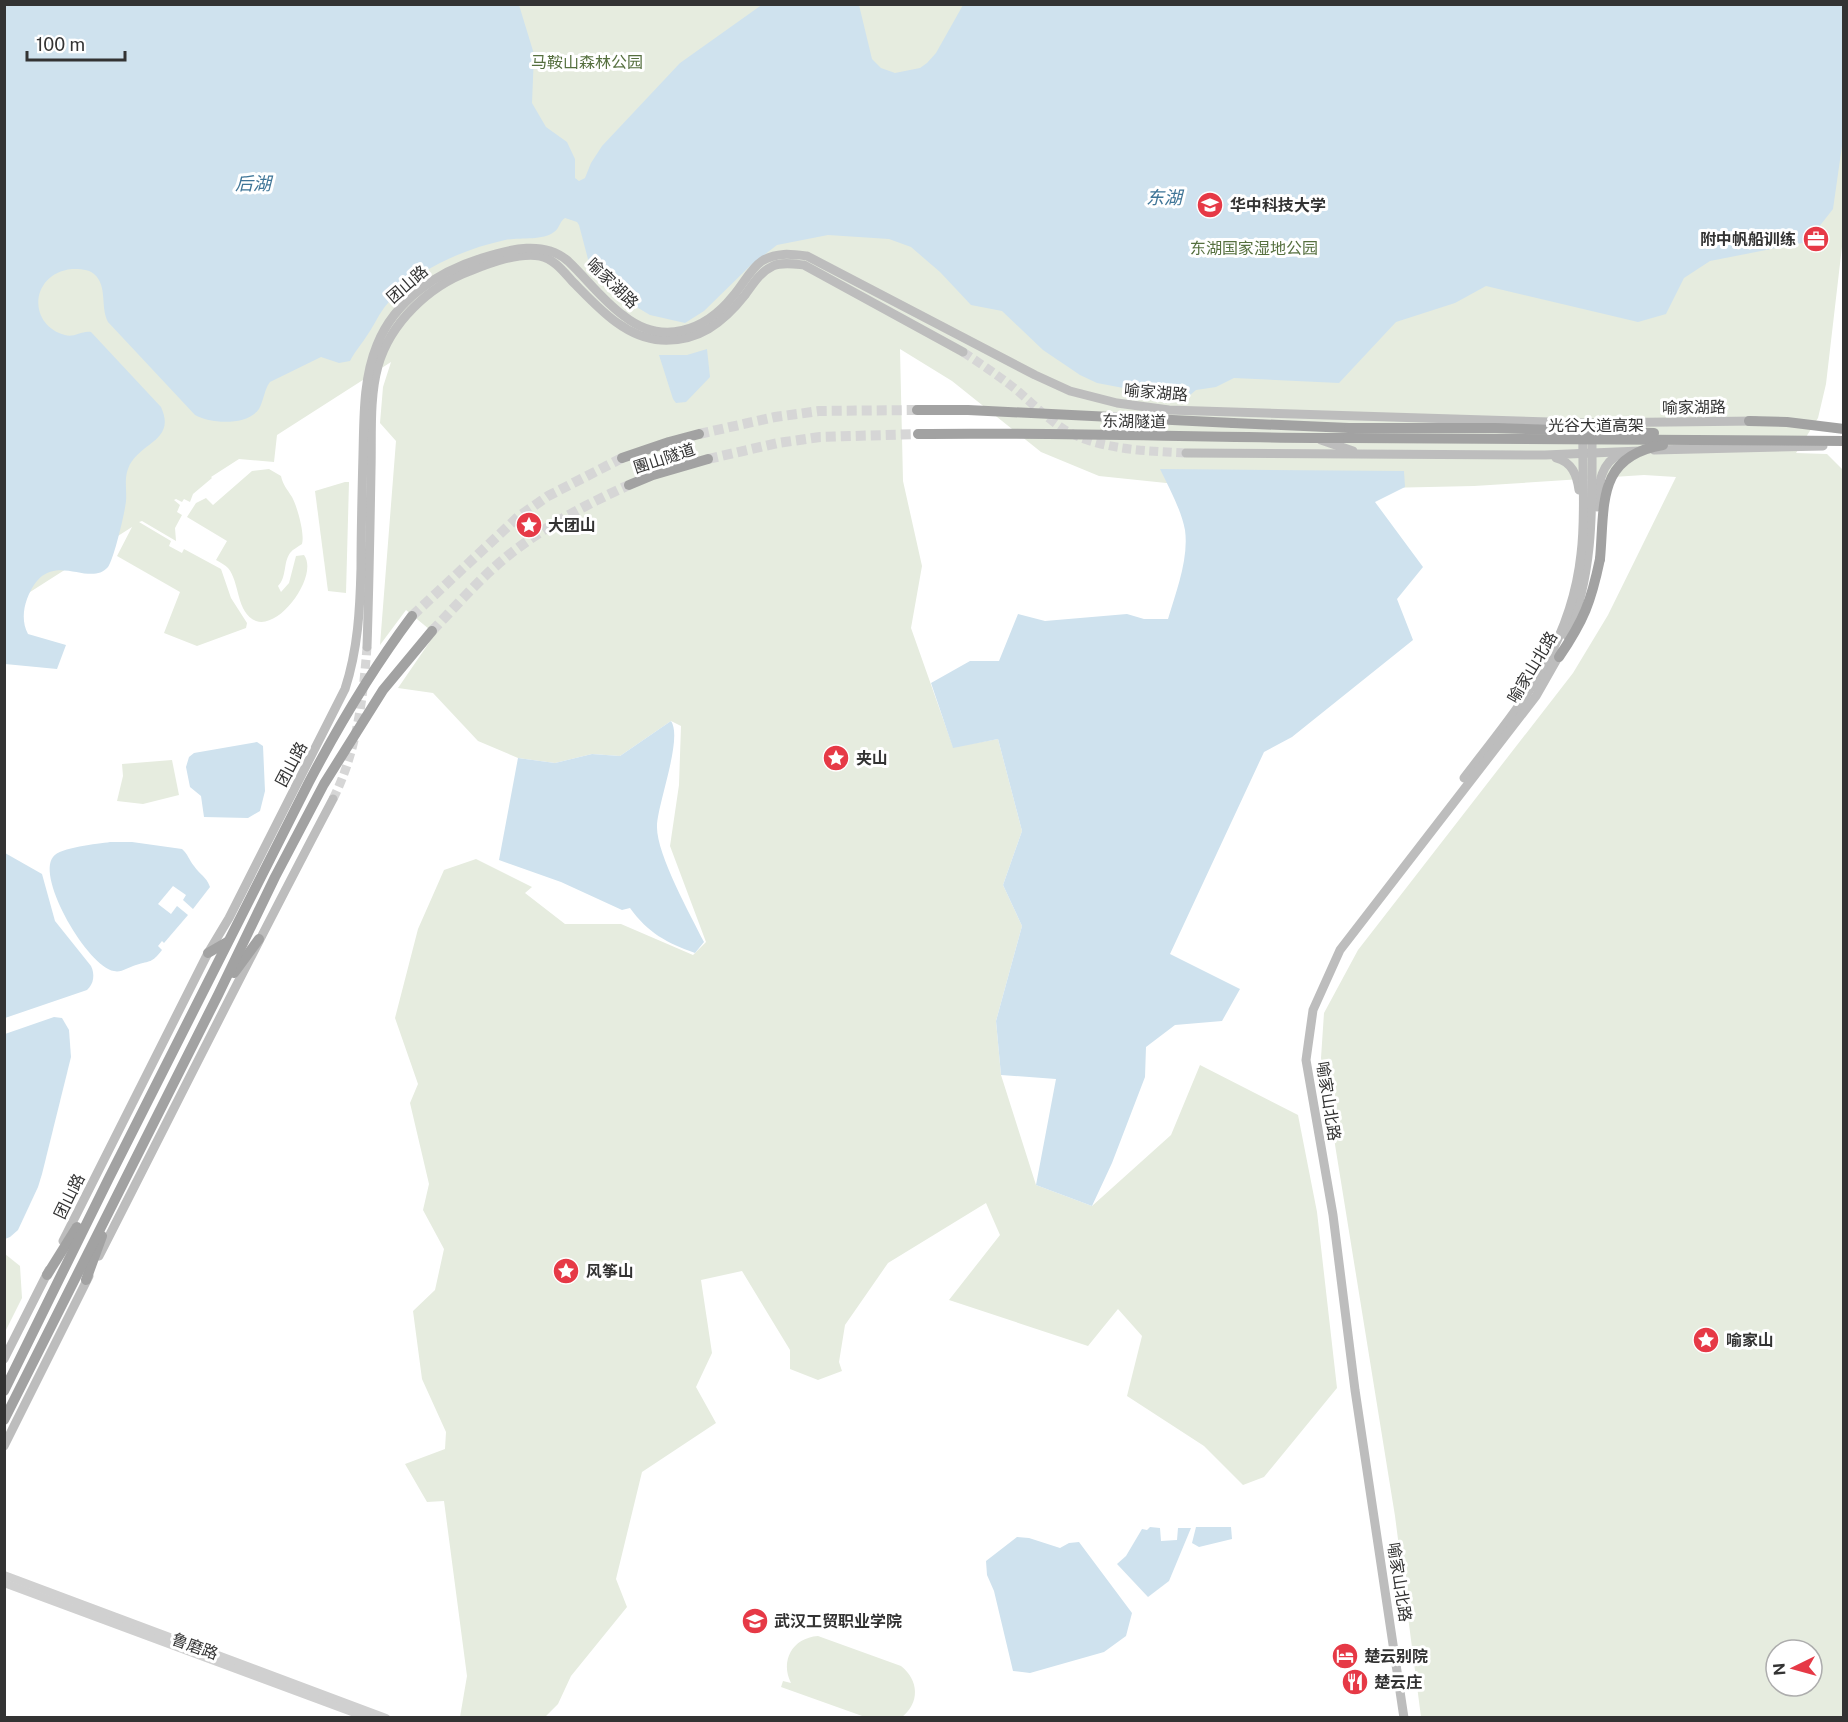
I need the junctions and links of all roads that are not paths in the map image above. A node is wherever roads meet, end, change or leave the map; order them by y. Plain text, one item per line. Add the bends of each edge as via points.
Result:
1 (560, 253) joint
2 (557, 265) joint
3 (963, 352) tunnel mouth
4 (917, 410) tunnel mouth
5 (1350, 415) junction
6 (1749, 422) junction
7 (1588, 423) junction
8 (1844, 424) edge
9 (1297, 426) junction
10 (1844, 429) edge
11 (1349, 433) junction
12 (699, 434) tunnel mouth
13 (918, 434) tunnel mouth
14 (1316, 438) junction
15 (1705, 441) junction
16 (1844, 441) edge
17 (1631, 452) junction
18 (1186, 453) tunnel mouth
19 (1360, 454) junction
20 (1587, 454) junction
21 (1545, 455) junction
22 (622, 458) tunnel mouth
23 (708, 459) tunnel mouth
24 (629, 485) tunnel mouth
25 (1587, 536) junction
26 (412, 616) tunnel mouth
27 (432, 631) tunnel mouth
28 (368, 647) tunnel mouth
29 (1558, 657) junction
30 (333, 799) tunnel mouth
31 (259, 939) junction
32 (217, 948) junction
33 (218, 995) junction
34 (108, 1178) junction
35 (120, 1187) junction
36 (47, 1275) junction
37 (86, 1280) junction
38 (4, 1359) edge
39 (4, 1391) edge
40 (4, 1420) edge
41 (4, 1446) edge
42 (4, 1575) edge
43 (4, 1583) edge
44 (368, 1718) edge
45 (386, 1718) edge
46 (1398, 1718) edge
47 (1404, 1718) edge

1 - 5 main road, 喻家湖路 via 624,316 658,331 703,324 725,305 760,262 775,255 807,256 1070,391 1169,410
1 - 32 main road, 团山路 via 523,248 452,269 417,291 381,336 366,388 359,624 348,681
2 - 3 main road, 喻家湖路 via 602,311 645,337 669,340 709,330 734,309 760,274 775,265 804,265
2 - 28 main road, 团山路 via 542,257 526,256 460,274 414,308 386,346 374,395
4 - 9 highway, 东湖隧道, bridge
5 - 7 main road, 喻家湖路
5 - 9 main road
6 - 7 main road, 喻家湖路
6 - 8 main road, 喻家湖路 via 1782,419
6 - 10 highway
7 - 20 main road, 喻家山北路
9 - 11 highway, 东湖隧道
11 - 14 highway, 东湖隧道
11 - 15 highway, 光谷大道高架, bridge
11 - 16 highway, 光谷大道高架, bridge via 1495,429
12 - 22 highway, 團山隧道
13 - 14 highway, 东湖隧道
14 - 19 main road
15 - 16 highway, 光谷大道高架, bridge
15 - 29 highway, bridge via 1651,448 1632,455 1617,467 1605,500 1592,596
16 - 17 main road
17 - 20 main road
17 - 25 main road via 1618,455 1603,470
18 - 19 main road
19 - 21 main road
20 - 21 main road
20 - 25 main road, 喻家山北路
21 - 25 main road via 1564,460 1574,472 1579,514
23 - 24 highway, 團山隧道
25 - 29 main road, 喻家山北路 via 1580,602
25 - 46 main road, 喻家山北路 via 1568,616 1533,687 1335,947 1307,1008 1300,1060 1327,1216
26 - 32 highway, 团山路 via 335,732
27 - 33 highway via 383,690 340,756
29 - 47 main road, 喻家山北路 via 1536,696 1340,950 1313,1010 1306,1060 1333,1215
30 - 31 main road
31 - 33 highway
31 - 37 main road
32 - 34 highway, 团山路
32 - 36 main road, 团山路
33 - 35 highway
34 - 36 highway via 101,1181
34 - 39 highway, 团山路
35 - 37 highway
35 - 40 highway
36 - 38 main road, 团山路
37 - 41 main road
42 - 45 street, 鲁磨路
43 - 44 street, 鲁磨路

